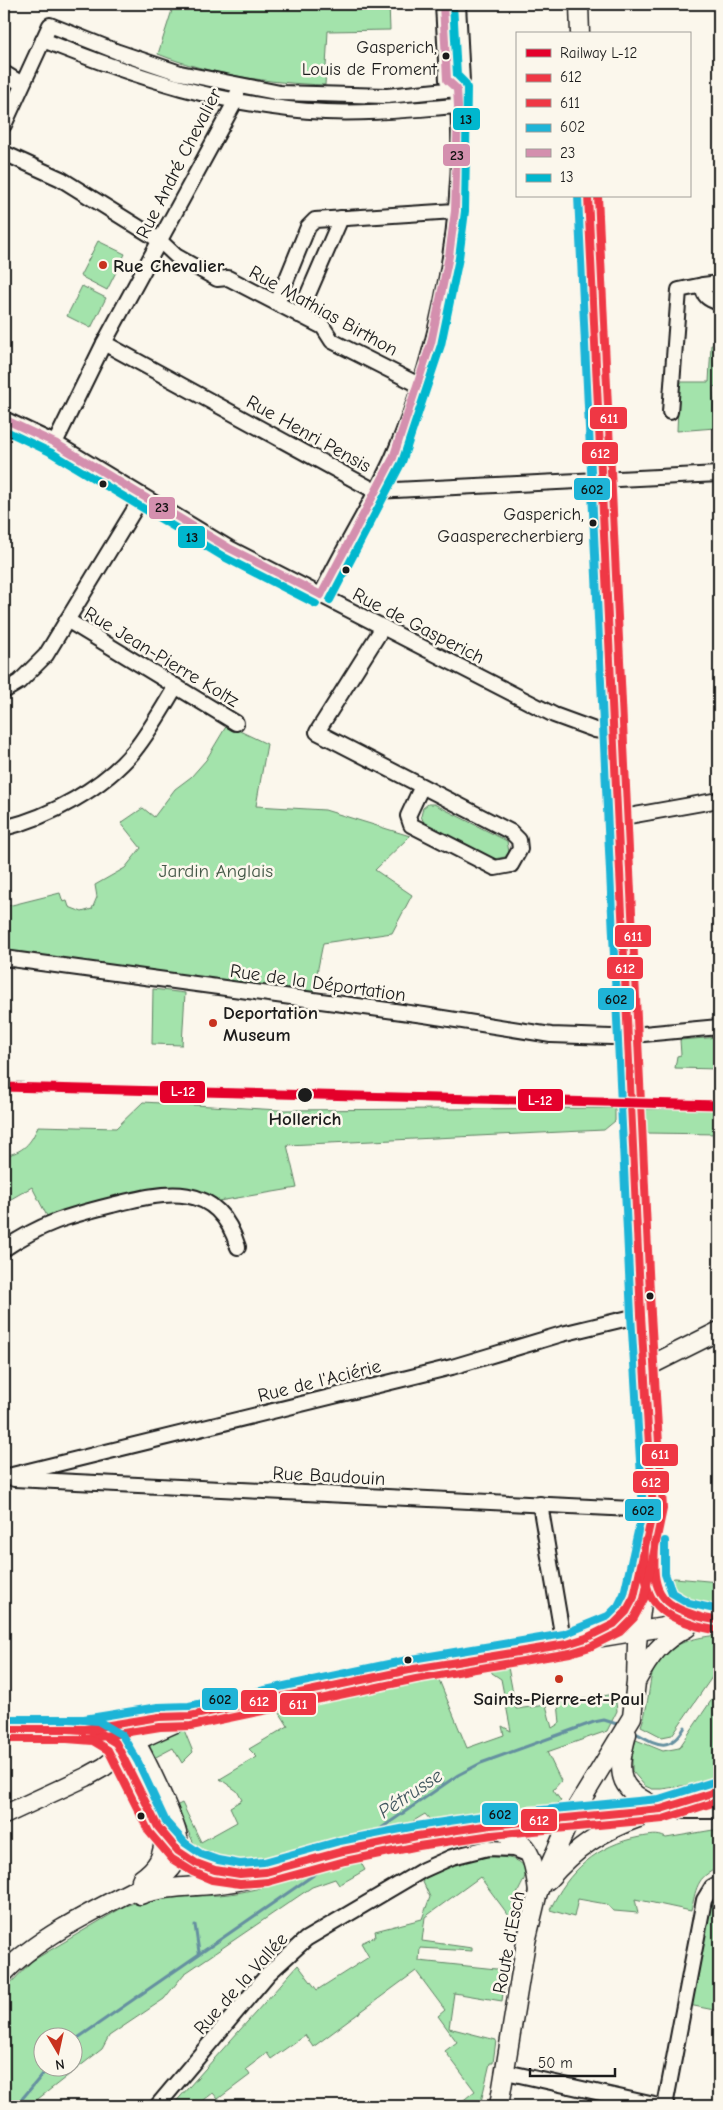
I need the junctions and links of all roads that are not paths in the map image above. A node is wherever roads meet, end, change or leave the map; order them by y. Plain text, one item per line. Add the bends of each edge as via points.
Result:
1 (443, 4) edge
2 (458, 4) edge
3 (579, 4) edge
4 (580, 32) edge
5 (44, 37) junction
6 (118, 52) junction
7 (112, 68) junction
8 (4, 73) edge
9 (22, 84) junction
10 (238, 86) junction
11 (457, 89) junction
12 (235, 102) junction
13 (458, 106) junction
14 (4, 125) edge
15 (4, 153) edge
16 (588, 198) edge
17 (455, 211) junction
18 (341, 218) junction
19 (159, 240) junction
20 (719, 283) edge
21 (703, 284) junction
22 (277, 303) junction
23 (719, 303) edge
24 (299, 315) junction
25 (104, 344) junction
26 (419, 385) junction
27 (670, 412) dead end
28 (4, 419) edge
29 (55, 443) junction
30 (719, 474) edge
31 (602, 480) junction
32 (376, 491) junction
33 (142, 497) junction
34 (321, 595) junction
35 (67, 620) junction
36 (383, 627) junction
37 (176, 686) junction
38 (4, 691) edge
39 (236, 723) dead end
40 (614, 733) junction
41 (422, 786) junction
42 (719, 800) edge
43 (618, 818) junction
44 (4, 828) edge
45 (4, 958) edge
46 (719, 1026) edge
47 (628, 1036) junction
48 (238, 1247) dead end
49 (4, 1249) edge
50 (641, 1315) junction
51 (719, 1331) edge
52 (645, 1368) junction
53 (4, 1477) edge
54 (540, 1504) junction
55 (652, 1510) junction
56 (715, 1620) edge
57 (638, 1632) junction
58 (564, 1645) junction
59 (636, 1682) junction
60 (190, 1716) junction
61 (112, 1723) junction
62 (4, 1729) edge
63 (85, 1730) junction
64 (622, 1738) junction
65 (128, 1747) junction
66 (719, 1791) edge
67 (719, 1800) edge
68 (662, 1810) junction
69 (719, 1811) edge
70 (4, 1815) edge
71 (571, 1818) junction
72 (491, 1825) junction
73 (164, 1836) junction
74 (178, 1851) junction
75 (531, 1856) junction
76 (266, 1872) junction
77 (719, 1883) edge
78 (538, 1892) junction
79 (93, 1913) junction
80 (4, 1973) edge
81 (506, 2072) junction
82 (158, 2106) edge
83 (499, 2106) edge
84 (659, 2106) edge
85 (665, 2106) edge

1 - 11 street via 448,80
2 - 11 street via 462,81
3 - 4 main road
5 - 6 street via 50,25
5 - 7 street
5 - 9 street
6 - 7 street
6 - 10 street via 180,73
7 - 12 street
8 - 9 street
9 - 14 street
10 - 11 street via 325,96 387,96
10 - 12 street, Rue André Chevalier
11 - 13 street
12 - 13 street via 327,112
12 - 19 street, Rue André Chevalier
13 - 17 street
15 - 19 street, Rue Mathias Birthon via 61,179
16 - 31 main road
17 - 18 street
17 - 26 street via 441,300
18 - 22 street via 315,220 308,227
18 - 24 street
19 - 22 street, Rue Mathias Birthon via 176,256 217,279 228,278
19 - 25 street, Rue André Chevalier
20 - 21 street
21 - 23 street via 707,299
21 - 27 street via 679,290
22 - 24 street, Rue Mathias Birthon
24 - 26 street, Rue Mathias Birthon via 323,327 332,340
25 - 29 street, Rue André Chevalier
25 - 32 street, Rue Henri Pensis
26 - 32 street via 393,458
28 - 29 street, Rue de Gasperich
29 - 33 street, Rue de Gasperich
30 - 31 street, Rue Henri Pensis
31 - 32 street, Rue Henri Pensis
31 - 40 main road
32 - 34 street
33 - 34 street, Rue de Gasperich via 229,548
33 - 35 street
34 - 36 street, Rue de Gasperich
35 - 37 street, Rue Jean-Pierre Koltz
35 - 38 street via 41,661
36 - 40 street, Rue de Gasperich via 570,722
36 - 41 street via 317,732
37 - 39 street, Rue Jean-Pierre Koltz
37 - 44 street via 134,751 90,790 48,815
40 - 43 main road
41 - 41 street via 408,816 411,825 495,868 511,865 520,850 519,840 511,832
42 - 43 street
43 - 47 main road
45 - 47 street, Rue de la Déportation via 414,1013 551,1035
46 - 47 street, Rue de la Déportation
47 - 50 main road
48 - 49 street via 228,1225 215,1209 194,1197 174,1193 152,1195 46,1223
50 - 52 main road
50 - 53 street, Rue de l'Aciérie via 562,1334 452,1367
51 - 52 main road
52 - 55 main road
53 - 54 street, Rue Baudouin
54 - 55 street, Rue Baudouin
54 - 58 street
55 - 56 main road via 654,1580 659,1594 674,1609
55 - 57 main road
55 - 58 main road via 630,1608 603,1631
56 - 57 main road
56 - 59 main road via 664,1642 646,1662
57 - 58 main road
57 - 59 main road
58 - 60 main road via 443,1664
59 - 64 main road via 632,1717
60 - 61 main road
60 - 65 main road
61 - 63 main road
61 - 65 main road via 126,1730
62 - 63 main road
63 - 65 main road via 107,1736
64 - 68 main road via 620,1762 623,1782 632,1792
64 - 71 main road, Route d'Esch
65 - 70 main road via 86,1777
65 - 73 main road
65 - 74 main road via 173,1821
66 - 68 main road
67 - 68 main road
68 - 69 street
68 - 71 main road
68 - 78 main road via 608,1830 589,1841 574,1852
71 - 72 main road
71 - 78 main road, Route d'Esch
72 - 75 main road via 519,1840
72 - 76 main road via 344,1851
73 - 74 main road
73 - 79 main road via 164,1850 154,1870
74 - 76 main road via 215,1870 240,1874
74 - 79 main road via 177,1860 168,1872
75 - 78 main road
75 - 82 street, Rue de la Vallée via 514,1849 488,1848 452,1857 423,1870 306,1939 269,1973
76 - 79 main road via 228,1884 148,1892
77 - 85 street via 712,1887 704,1900
78 - 81 main road, Route d'Esch via 526,1942
79 - 80 main road via 39,1944
81 - 83 main road, Route d'Esch
81 - 84 street

